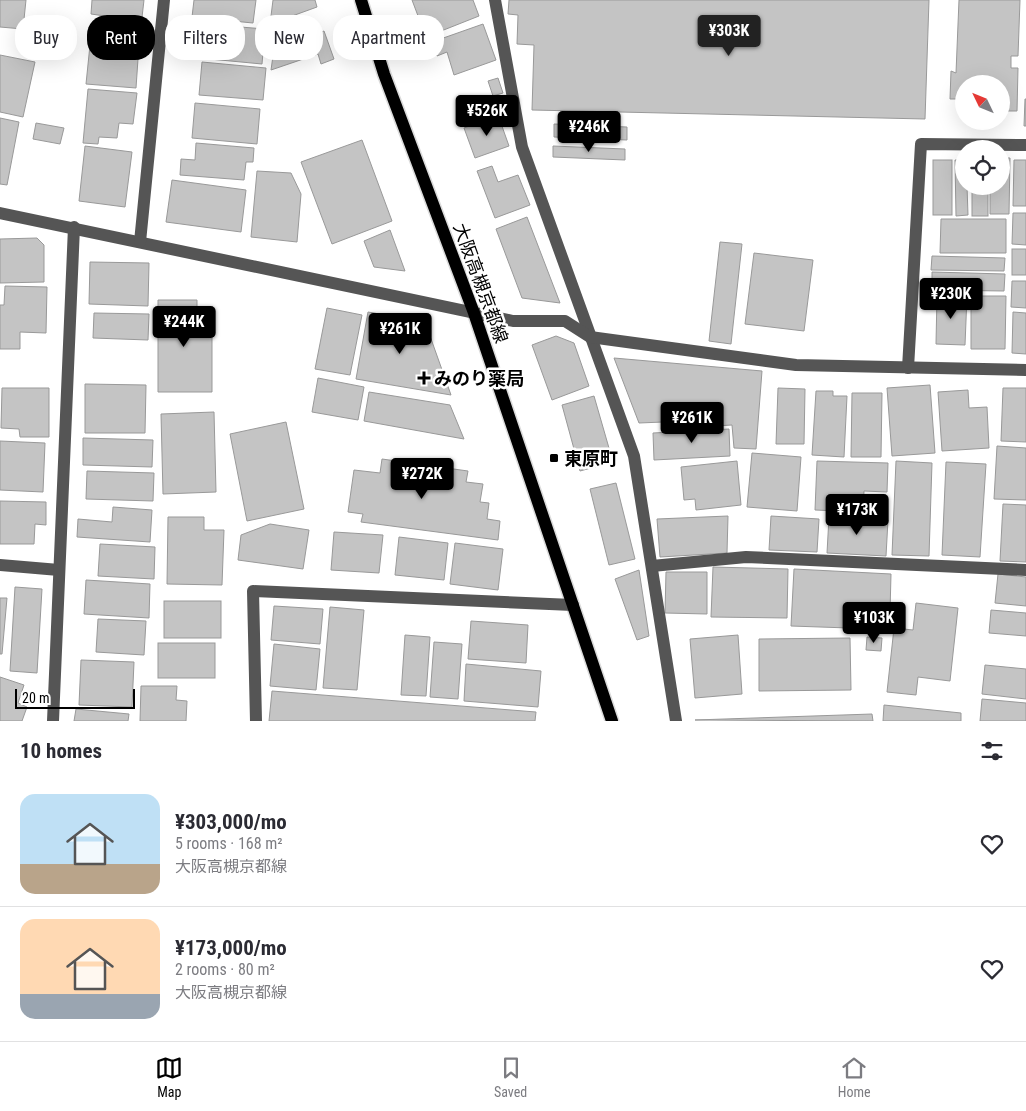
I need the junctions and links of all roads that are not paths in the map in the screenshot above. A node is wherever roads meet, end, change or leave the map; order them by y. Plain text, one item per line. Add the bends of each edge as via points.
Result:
1 (164, 0) edge
2 (361, 0) edge
3 (495, 0) edge
4 (1026, 145) edge
5 (0, 212) edge
6 (74, 227) junction
7 (140, 242) junction
8 (474, 313) junction
9 (590, 337) junction
10 (908, 368) junction
11 (1026, 370) edge
12 (0, 565) edge
13 (652, 566) junction
14 (59, 570) junction
15 (1026, 570) edge
16 (573, 605) junction
17 (53, 721) edge
18 (256, 721) edge
19 (612, 721) edge
20 (676, 721) edge

1 - 7 street
2 - 8 main road, 大阪高槻京都線 via 384,74
3 - 9 street via 522,147
4 - 10 street via 921,144
5 - 6 street
6 - 7 street
6 - 14 street
7 - 8 street
8 - 9 street via 513,321 564,321
8 - 16 main road, 大阪高槻京都線
9 - 10 street via 796,365
9 - 13 street via 634,456
10 - 11 street
12 - 14 street
13 - 15 street via 746,557
13 - 20 street
14 - 17 street
16 - 18 street via 253,591
16 - 19 main road, 大阪高槻京都線

